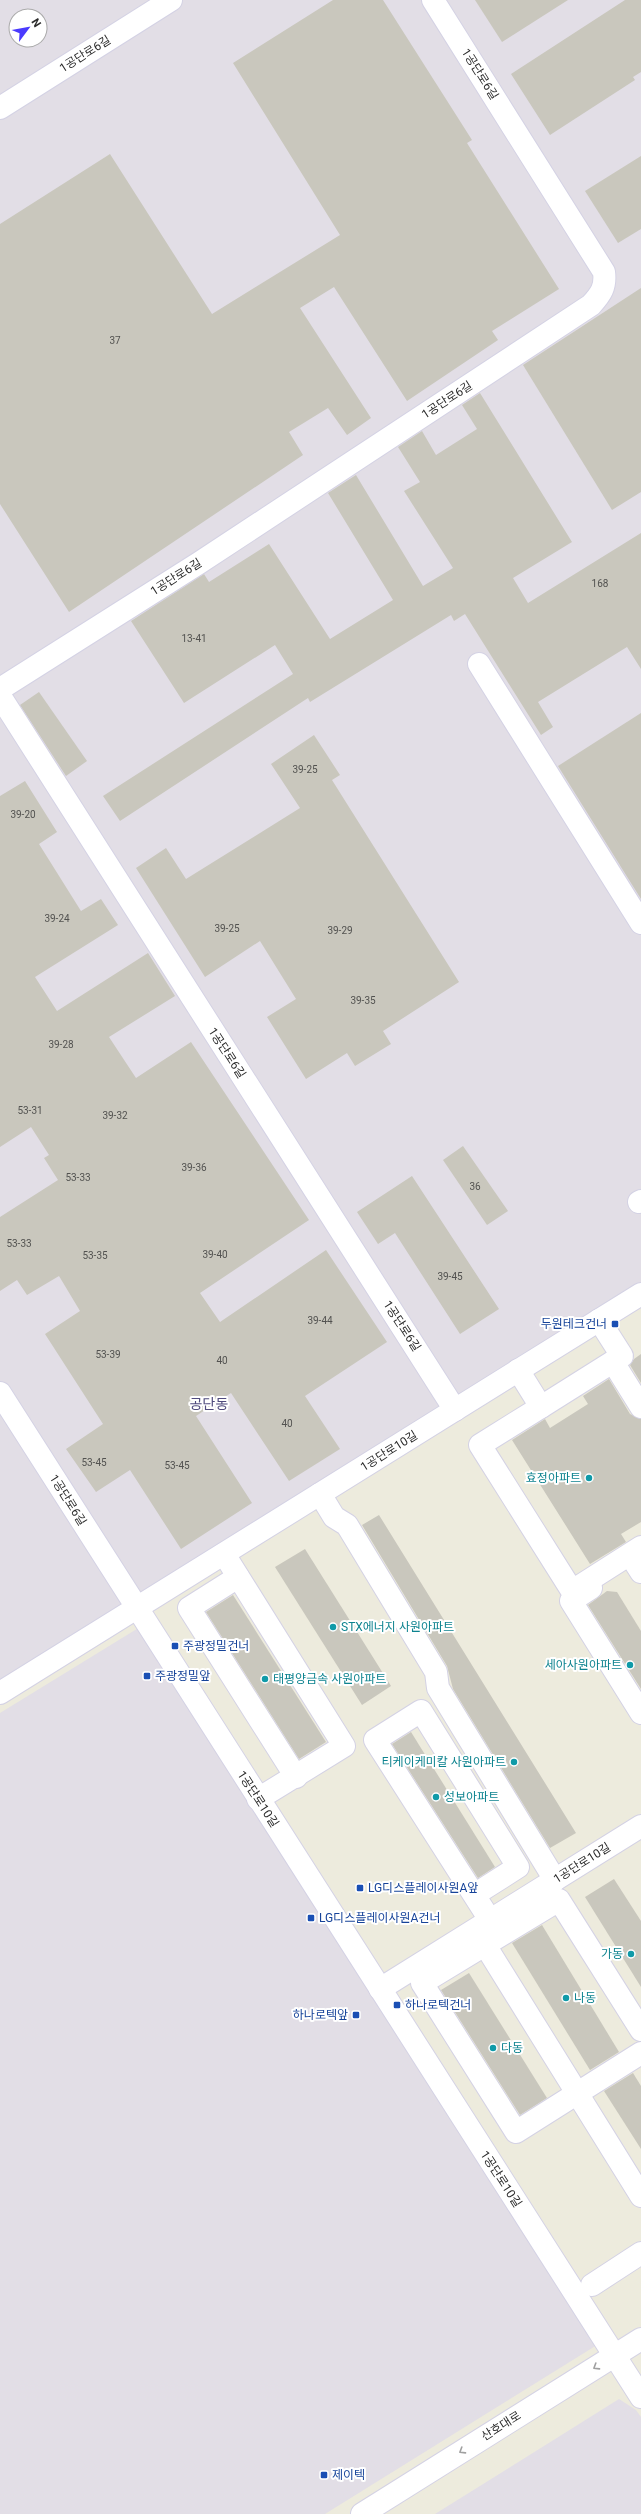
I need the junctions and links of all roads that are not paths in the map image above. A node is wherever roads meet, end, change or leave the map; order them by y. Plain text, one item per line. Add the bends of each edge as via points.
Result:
1 (171, 0) edge
2 (433, 0) edge
3 (0, 108) edge
4 (479, 664) dead end
5 (0, 689) edge
6 (0, 696) edge
7 (641, 923) edge
8 (641, 1294) edge
9 (599, 1320) junction
10 (613, 1362) junction
11 (518, 1370) junction
12 (0, 1393) edge
13 (541, 1407) junction
14 (641, 1408) edge
15 (455, 1410) junction
16 (320, 1494) junction
17 (224, 1554) junction
18 (639, 1559) edge
19 (238, 1577) junction
20 (136, 1608) junction
21 (0, 1694) edge
22 (641, 1713) edge
23 (296, 1776) junction
24 (258, 1799) junction
25 (641, 1826) edge
26 (555, 1880) junction
27 (474, 1895) junction
28 (490, 1920) junction
29 (485, 1945) junction
30 (380, 1990) junction
31 (641, 2030) edge
32 (641, 2053) edge
33 (577, 2094) junction
34 (641, 2196) edge
35 (641, 2254) edge
36 (592, 2284) dead end
37 (641, 2339) edge
38 (641, 2356) edge
39 (618, 2362) junction
40 (641, 2397) edge
41 (362, 2514) edge
42 (390, 2514) edge

1 - 3 street, 1공단로6길
2 - 5 street, 1공단로6길 via 604,272 606,284 600,295 590,305 218,550
4 - 7 street
6 - 15 street, 1공단로6길
8 - 9 street, 1공단로10길
9 - 10 street via 622,1356
9 - 11 street, 1공단로10길
10 - 13 street
10 - 14 street
11 - 13 street
11 - 15 street, 1공단로10길
12 - 20 street, 1공단로6길
13 - 18 street via 480,1445 572,1591
15 - 16 street, 1공단로10길
16 - 17 street, 1공단로10길
16 - 26 street via 334,1517 347,1525 355,1538 436,1672 438,1688
17 - 19 street
17 - 20 street, 1공단로10길
18 - 22 street via 571,1601
19 - 23 street via 344,1746
19 - 23 street via 189,1608
20 - 21 street, 1공단로10길
20 - 24 street, 1공단로10길
23 - 24 street
24 - 30 street, 1공단로10길
25 - 26 street, 1공단로10길
26 - 28 street, 1공단로10길
27 - 27 street via 518,1867 421,1711 376,1740
27 - 28 street
28 - 30 street, 1공단로10길
29 - 31 street via 559,1900
29 - 33 street
29 - 33 street via 422,1983 516,2132
30 - 39 street, 1공단로10길
32 - 33 street
33 - 34 street
35 - 36 street
37 - 39 street, 산호대로
38 - 39 street, 산호대로
39 - 40 street, 1공단로10길
39 -> 41 street, 산호대로
39 - 42 street, 산호대로

